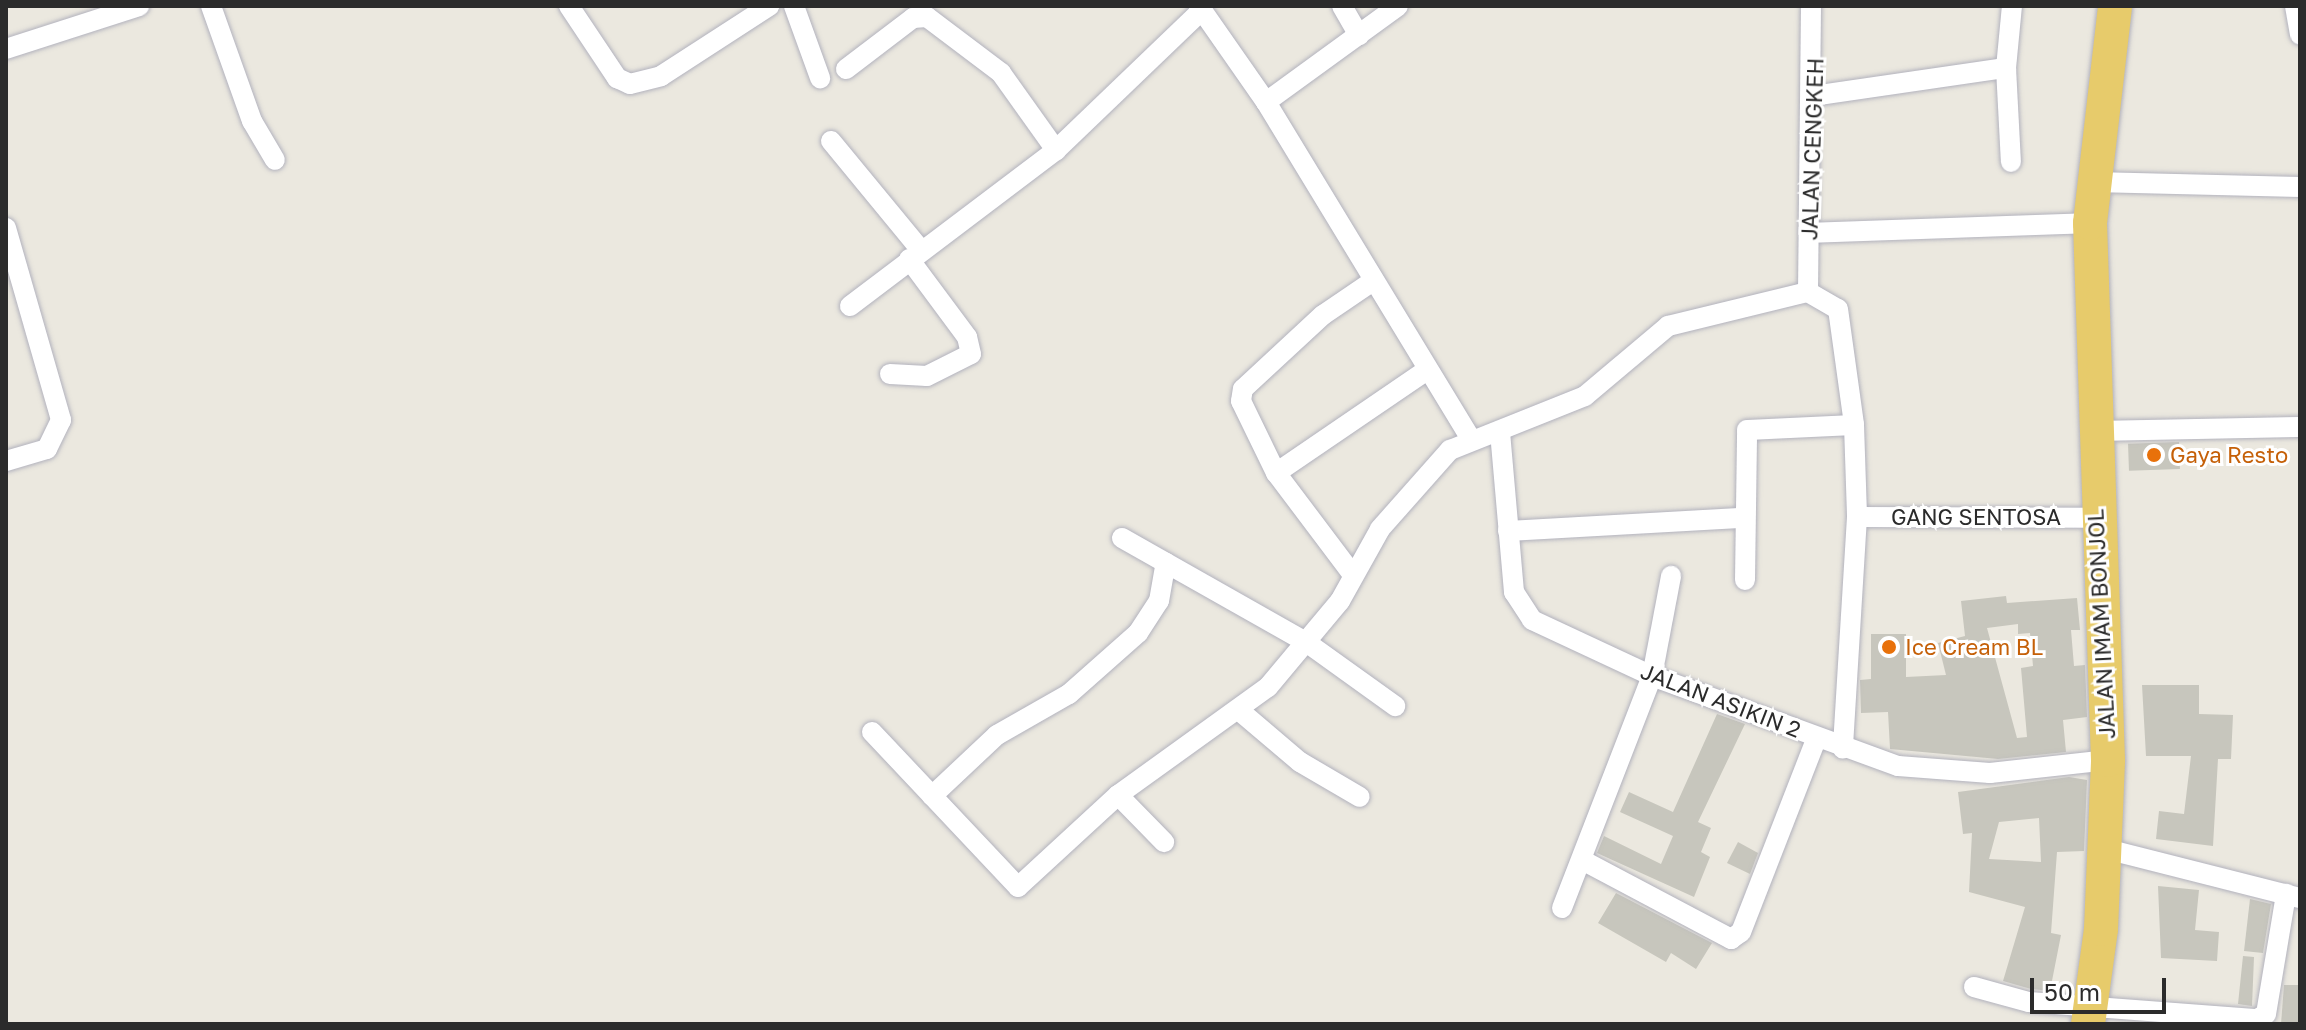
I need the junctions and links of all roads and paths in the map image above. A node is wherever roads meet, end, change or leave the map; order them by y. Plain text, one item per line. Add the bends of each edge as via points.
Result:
1 (139, 6) edge
2 (211, 6) edge
3 (569, 6) edge
4 (769, 6) edge
5 (794, 6) edge
6 (1342, 6) edge
7 (1398, 6) edge
8 (1811, 6) edge
9 (2012, 6) edge
10 (2115, 6) edge
11 (2295, 6) edge
12 (1200, 8) edge
13 (744, 12) edge
14 (1359, 35) junction
15 (2300, 35) edge
16 (6, 49) edge
17 (2006, 68) junction
18 (846, 69) dead end
19 (820, 78) dead end
20 (1813, 96) junction
21 (1266, 102) junction
22 (831, 141) dead end
23 (1056, 150) junction
24 (275, 160) dead end
25 (2011, 162) dead end
26 (2093, 182) junction
27 (2300, 187) edge
28 (2090, 223) junction
29 (6, 228) edge
30 (1809, 233) junction
31 (915, 254) junction
32 (1373, 281) junction
33 (1808, 292) junction
34 (850, 306) dead end
35 (1427, 370) junction
36 (890, 374) dead end
37 (1854, 425) junction
38 (2300, 427) edge
39 (2093, 431) junction
40 (1500, 432) junction
41 (1471, 439) junction
42 (6, 461) edge
43 (1276, 473) junction
44 (1857, 517) junction
45 (1744, 518) junction
46 (2095, 518) junction
47 (1508, 531) junction
48 (1122, 538) dead end
49 (1166, 563) junction
50 (1353, 575) junction
51 (1671, 576) dead end
52 (1745, 580) dead end
53 (1306, 642) junction
54 (1652, 676) junction
55 (1395, 706) dead end
56 (1241, 712) junction
57 (872, 732) dead end
58 (1817, 737) junction
59 (1843, 749) junction
60 (2108, 760) junction
61 (1118, 795) junction
62 (932, 796) junction
63 (1360, 797) dead end
64 (1164, 842) dead end
65 (2106, 849) junction
66 (1582, 860) junction
67 (2293, 896) edge
68 (1562, 908) dead end
69 (1974, 987) dead end
70 (2090, 1015) edge

1 - 16 street
2 - 24 street via 252,121
3 - 13 street via 617,78 630,84 661,76
4 - 13 street
5 - 19 street
6 - 14 street
7 - 14 street
8 - 20 street, JALAN CENGKEH
9 - 17 street
10 - 26 highway, JALAN IMAM BONJOL
11 - 15 street
12 - 21 street
12 - 23 street
14 - 21 street
17 - 20 street
17 - 25 street
18 - 23 street via 913,18 927,17 1001,73
20 - 30 street, JALAN CENGKEH
21 - 32 street
22 - 31 street
23 - 31 street
26 - 27 street
26 - 28 highway, JALAN IMAM BONJOL
28 - 30 street
28 - 39 highway, JALAN IMAM BONJOL
29 - 42 street via 61,420 47,449
30 - 33 street, JALAN CENGKEH
31 - 34 street
31 - 36 street via 967,337 971,354 927,376
32 - 35 street
32 - 43 street via 1323,315 1243,389 1244,415
33 - 37 street via 1838,309
33 - 40 street via 1668,326 1585,396
35 - 41 street
35 - 43 street
37 - 44 street
37 - 45 street via 1747,430
38 - 39 street
39 - 46 highway, JALAN IMAM BONJOL
40 - 41 street
40 - 47 street, JALAN ASIKIN 2
41 - 50 street via 1431,466
43 - 50 street
44 - 46 street, GANG SENTOSA
44 - 59 street
45 - 47 street
45 - 52 street
46 - 60 highway, JALAN IMAM BONJOL
47 - 54 street, JALAN ASIKIN 2 via 1514,592 1532,620
48 - 49 street
49 - 53 street
49 - 62 street via 1159,601 1138,633 1069,694 997,735
50 - 53 street
51 - 54 street
53 - 55 street
53 - 56 street
54 - 58 street, JALAN ASIKIN 2
54 - 66 street
56 - 61 street
56 - 63 street via 1300,762
57 - 62 street
58 - 59 street, JALAN ASIKIN 2
58 - 66 street via 1741,932 1731,939
59 - 60 street, JALAN ASIKIN 2 via 1945,773
60 - 65 highway, JALAN IMAM BONJOL
61 - 62 street via 1018,887
61 - 64 street
65 - 67 street
65 - 70 highway, JALAN IMAM BONJOL
66 - 68 street
67 - 70 street via 2266,1014 2257,1019
69 - 70 street

